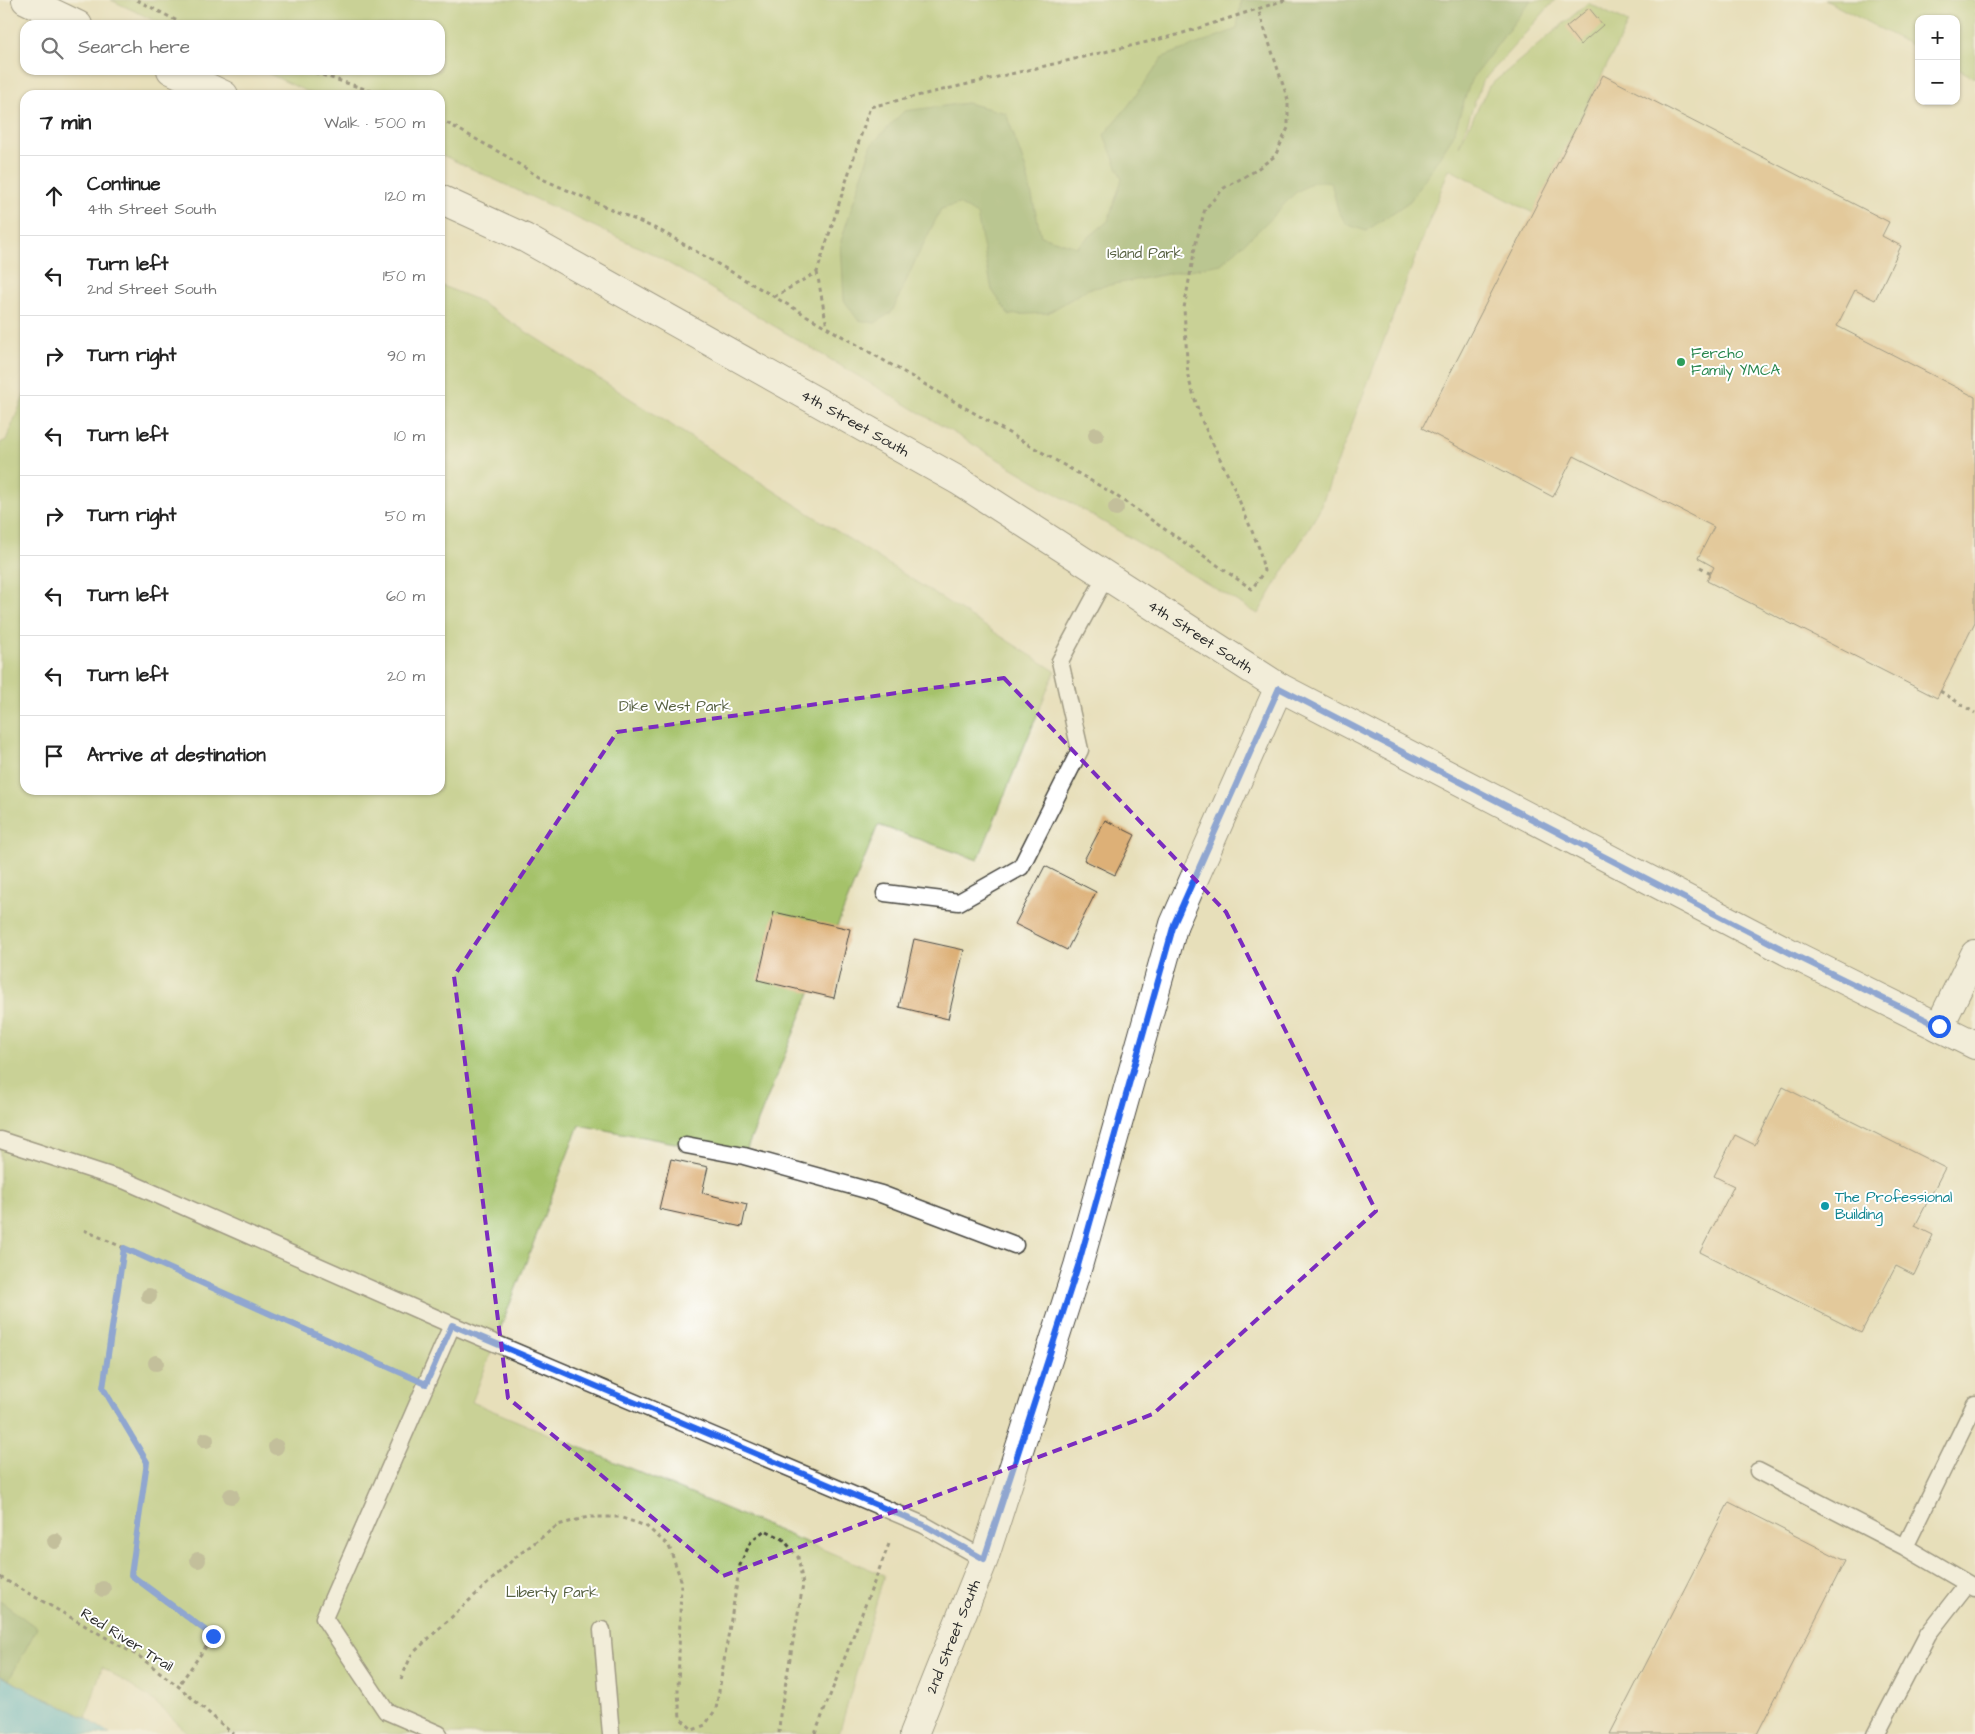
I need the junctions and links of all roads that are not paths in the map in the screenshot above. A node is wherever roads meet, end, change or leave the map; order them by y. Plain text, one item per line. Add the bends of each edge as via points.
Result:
1 (26, 0) edge
2 (68, 20) edge
3 (182, 75) edge
4 (214, 90) edge
5 (445, 201) edge
6 (1106, 576) junction
7 (1279, 688) junction
8 (885, 893) dead end
9 (1975, 954) edge
10 (1939, 1026) junction
11 (1975, 1045) edge
12 (0, 1140) edge
13 (686, 1145) dead end
14 (1015, 1246) dead end
15 (452, 1325) junction
16 (1975, 1404) edge
17 (1758, 1471) dead end
18 (1905, 1548) junction
19 (984, 1559) junction
20 (1971, 1586) edge
21 (602, 1630) dead end
22 (439, 1734) edge
23 (611, 1734) edge
24 (914, 1734) edge
25 (1876, 1734) edge

1 - 2 street
3 - 4 street
5 - 6 street, 4th Street South via 525,238 959,481
6 - 7 street, 4th Street South
6 - 8 lane via 1060,661 1080,750 1021,867 959,902
7 - 10 street, 4th Street South via 1798,957
7 - 19 street, 2nd Street South via 1174,924 1078,1266
9 - 10 street
10 - 11 street, 4th Street South
12 - 15 lane via 126,1181
13 - 14 lane via 744,1156 881,1194
15 - 19 lane via 924,1525
15 - 22 lane via 324,1618 386,1712
16 - 18 lane
17 - 18 lane
18 - 20 lane
19 - 24 street, 2nd Street South
20 - 25 lane via 1928,1634
21 - 23 lane

